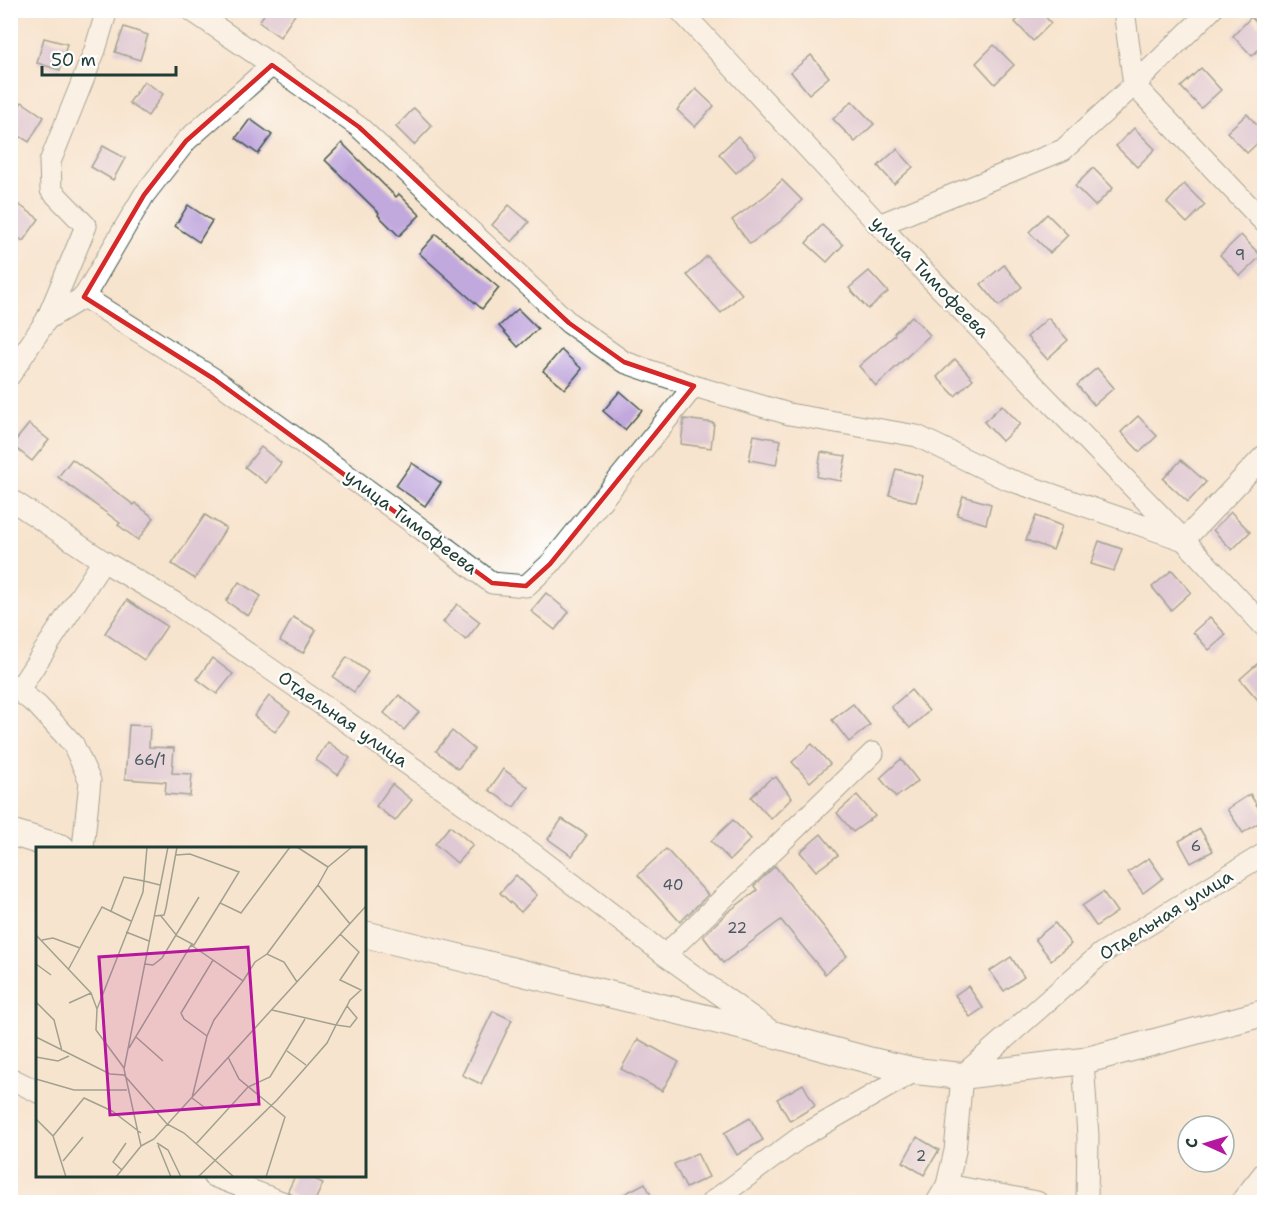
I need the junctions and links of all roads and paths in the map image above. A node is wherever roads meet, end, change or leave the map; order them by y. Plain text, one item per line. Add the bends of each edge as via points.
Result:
1 (107, 10) edge
2 (191, 10) edge
3 (680, 10) edge
4 (1124, 10) edge
5 (1211, 10) edge
6 (272, 65) junction
7 (1134, 85) junction
8 (1264, 222) edge
9 (879, 225) junction
10 (84, 297) junction
11 (47, 319) junction
12 (10, 375) edge
13 (694, 386) junction
14 (1264, 456) edge
15 (10, 499) edge
16 (1184, 540) junction
17 (103, 561) junction
18 (1264, 626) edge
19 (14, 688) edge
20 (873, 753) dead end
21 (10, 832) edge
22 (56, 847) edge
23 (83, 847) edge
24 (1264, 854) edge
25 (366, 934) edge
26 (665, 955) junction
27 (1264, 1013) edge
28 (776, 1035) junction
29 (1083, 1061) junction
30 (915, 1071) junction
31 (962, 1076) junction
32 (10, 1078) edge
33 (36, 1091) edge
34 (1264, 1173) edge
35 (216, 1177) edge
36 (942, 1194) edge
37 (282, 1203) edge
38 (712, 1203) edge
39 (1037, 1203) edge
40 (1087, 1203) edge
41 (1241, 1203) edge

1 - 11 street via 50,162 51,190 86,226
2 - 6 street, улица Тимофеева
3 - 9 street, улица Тимофеева
4 - 7 street
5 - 7 street
6 - 10 street via 186,141 144,195
6 - 13 street, улица Тимофеева via 359,127 569,323 624,362
7 - 8 street
7 - 9 street via 1063,150
9 - 16 street, улица Тимофеева
10 - 11 street
10 - 13 street, улица Тимофеева via 214,379 492,583 526,586 550,564
11 - 12 street
13 - 16 street, улица Тимофеева via 789,414 917,436 1004,478
14 - 16 street
15 - 17 street, Отдельная улица
16 - 18 street, улица Тимофеева
17 - 19 street
17 - 26 street, Отдельная улица via 175,603 435,783
19 - 23 street via 38,706 73,744 90,781
20 - 26 street
21 - 22 main road
24 - 31 street, Отдельная улица via 1102,953
25 - 28 main road, Отдельная улица
26 - 28 street, Отдельная улица
27 - 29 main road, Отдельная улица
28 - 30 main road, Отдельная улица
29 - 31 main road, Отдельная улица
29 - 40 street
30 - 31 main road, Отдельная улица
30 - 38 street via 802,1136
31 - 36 street via 955,1151
32 - 33 street
34 - 41 street
35 - 37 street
36 - 39 street

